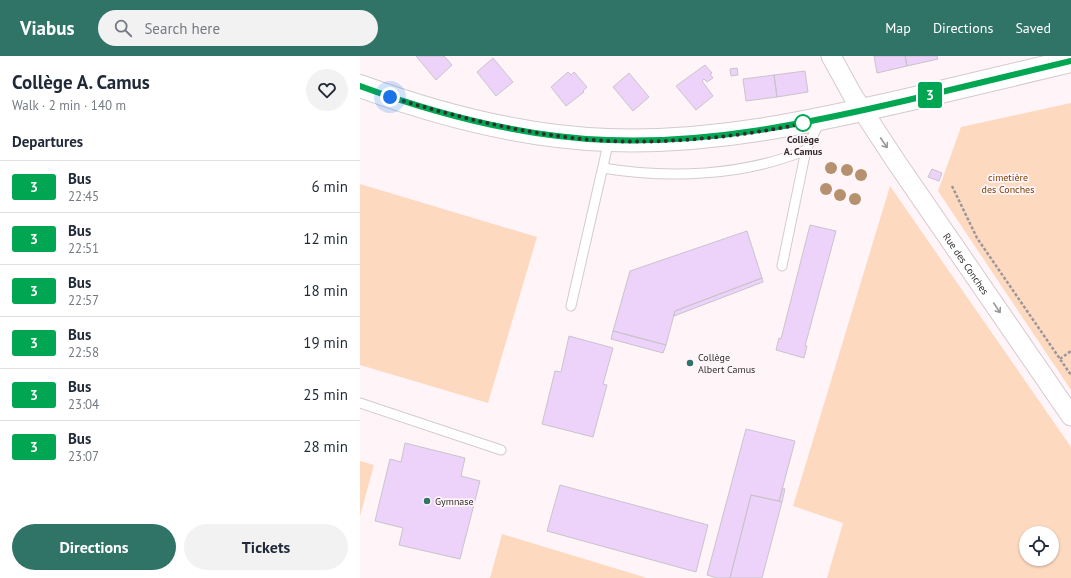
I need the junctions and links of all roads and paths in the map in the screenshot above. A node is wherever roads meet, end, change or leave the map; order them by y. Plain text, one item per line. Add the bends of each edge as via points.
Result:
1 (831, 56) edge
2 (1071, 61) edge
3 (360, 86) edge
4 (862, 110) junction
5 (821, 120) junction
6 (609, 140) junction
7 (806, 150) junction
8 (603, 168) junction
9 (952, 186) dead end
10 (782, 266) dead end
11 (571, 306) dead end
12 (1071, 351) edge
13 (1060, 359) junction
14 (1071, 375) edge
15 (360, 403) edge
16 (1071, 416) edge
17 (501, 450) dead end

1 - 4 street, Rue des Conches
2 - 4 street
3 - 6 street via 442,113 492,124 582,139
4 - 5 street
4 -> 16 street, Rue des Conches
5 - 6 street via 691,139
5 - 7 lane
6 - 8 lane
7 - 8 lane via 790,157 746,167 703,172 635,174
7 - 10 lane
8 - 11 lane
9 - 13 path via 977,238
12 - 13 path
13 - 14 path
15 - 17 lane

